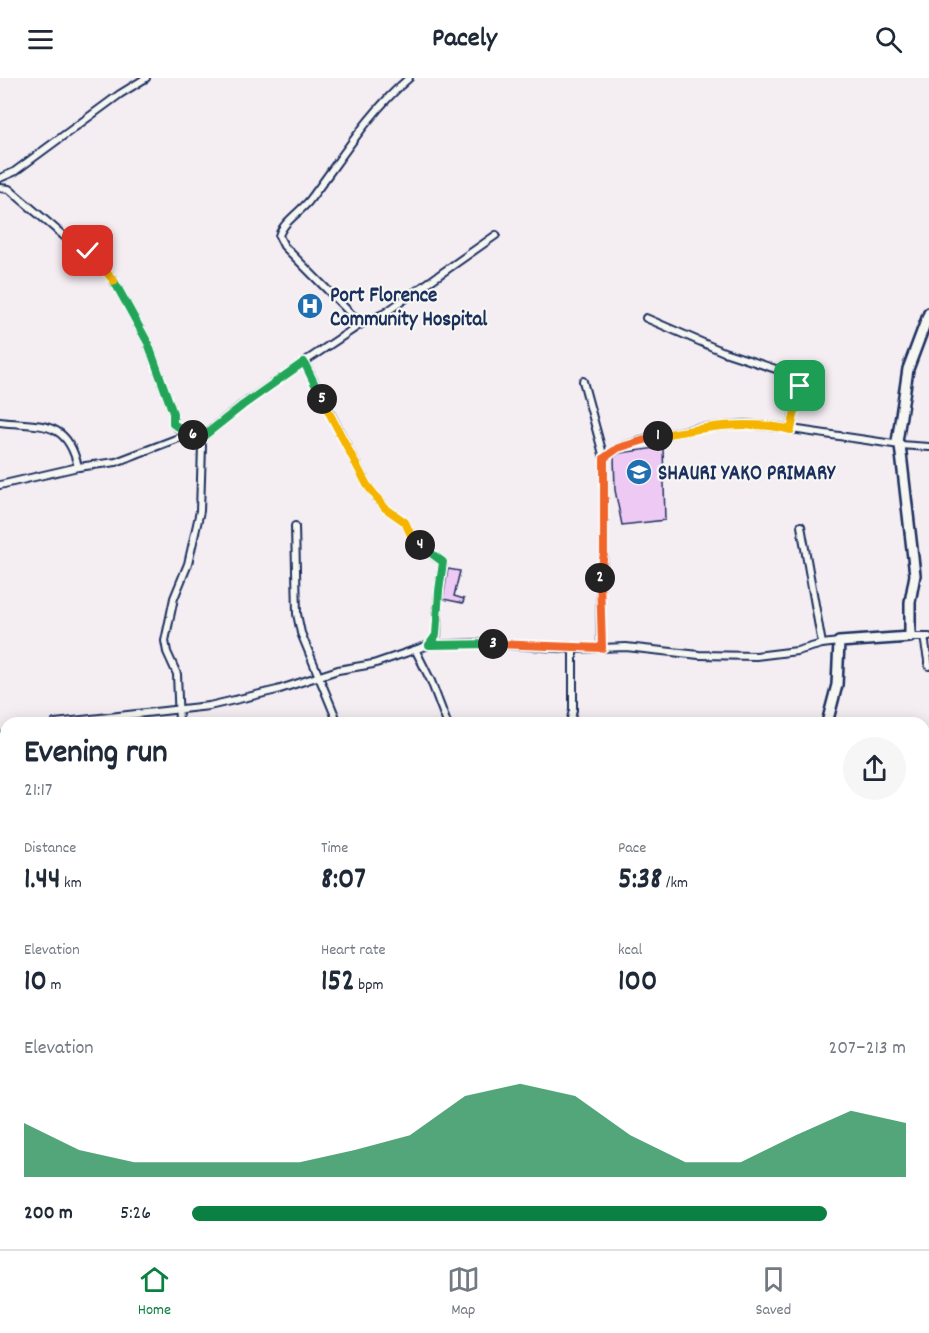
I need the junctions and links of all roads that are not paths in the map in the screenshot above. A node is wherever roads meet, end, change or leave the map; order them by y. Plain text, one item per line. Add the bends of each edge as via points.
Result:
1 (146, 78) edge
2 (409, 78) edge
3 (0, 178) edge
4 (0, 188) edge
5 (496, 235) dead end
6 (929, 313) edge
7 (646, 318) dead end
8 (361, 324) junction
9 (304, 362) junction
10 (583, 381) dead end
11 (0, 422) edge
12 (791, 430) junction
13 (189, 433) junction
14 (200, 439) junction
15 (900, 446) junction
16 (929, 447) edge
17 (604, 458) junction
18 (78, 467) junction
19 (0, 486) edge
20 (295, 526) dead end
21 (801, 526) dead end
22 (910, 637) junction
23 (926, 637) edge
24 (839, 642) junction
25 (822, 644) junction
26 (429, 645) junction
27 (602, 648) junction
28 (575, 649) junction
29 (416, 651) junction
30 (929, 666) edge
31 (320, 675) junction
32 (178, 711) junction
33 (116, 717) edge
34 (178, 717) edge
35 (336, 717) edge
36 (445, 717) edge
37 (571, 717) edge
38 (829, 717) edge

1 - 3 street
2 - 8 street via 375,111 279,236 284,246
4 - 13 street via 9,189 72,243 88,251 114,281 148,343 173,413 173,424
5 - 8 street via 385,313
6 - 15 street via 908,369 897,442
7 - 12 street via 724,352 800,377
8 - 9 street
9 - 14 street
9 - 26 street via 367,485 385,508 405,522 414,542 443,562 436,635
10 - 17 street
11 - 18 street via 40,424 63,434 75,453
12 - 15 street
12 - 17 street via 745,424 699,428 648,438 618,448
13 - 14 street
13 - 18 street via 116,462
14 - 32 street via 200,511 165,641 177,674
15 - 16 street
15 - 22 street via 915,576
17 - 27 street
18 - 19 street
20 - 31 street via 297,614
21 - 25 street
22 - 23 street
22 - 24 street
23 - 30 street
24 - 25 street
24 - 38 street via 837,685
25 - 27 street via 756,656
26 - 28 street via 475,643
26 - 29 street
27 - 28 street
28 - 37 street
29 - 31 street
29 - 36 street
31 - 32 street via 267,693
31 - 35 street
32 - 33 street
32 - 34 street

